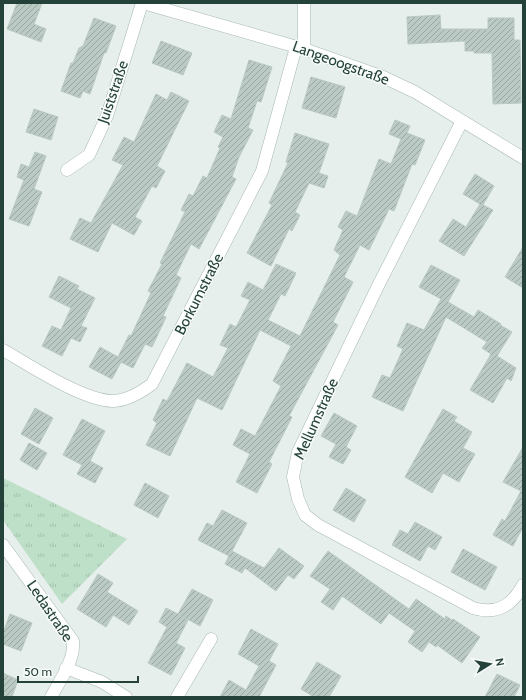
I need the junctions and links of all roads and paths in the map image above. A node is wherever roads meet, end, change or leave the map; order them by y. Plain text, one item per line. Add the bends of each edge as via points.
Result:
1 (143, 3) edge
2 (304, 3) edge
3 (300, 48) junction
4 (462, 121) junction
5 (523, 158) edge
6 (67, 170) dead end
7 (3, 350) edge
8 (4, 550) edge
9 (523, 585) edge
10 (211, 639) dead end
11 (66, 668) junction
12 (51, 697) edge
13 (126, 697) edge
14 (177, 697) edge

1 - 3 street, Langeoogstraße
1 - 6 street, Juiststraße via 107,116 88,155
2 - 3 street, Borkumstraße
3 - 4 street, Langeoogstraße via 383,76
3 - 7 street, Borkumstraße via 262,171 152,384 134,396 114,401 91,398
4 - 5 street, Langeoogstraße
4 - 9 street, Mellumstraße via 377,288 298,452 293,477 305,515 318,525 473,608 490,611 501,608 517,596
8 - 11 street, Ledastraße via 73,641 74,649
10 - 14 street
11 - 12 street, Ledastraße
11 - 13 street via 102,682

